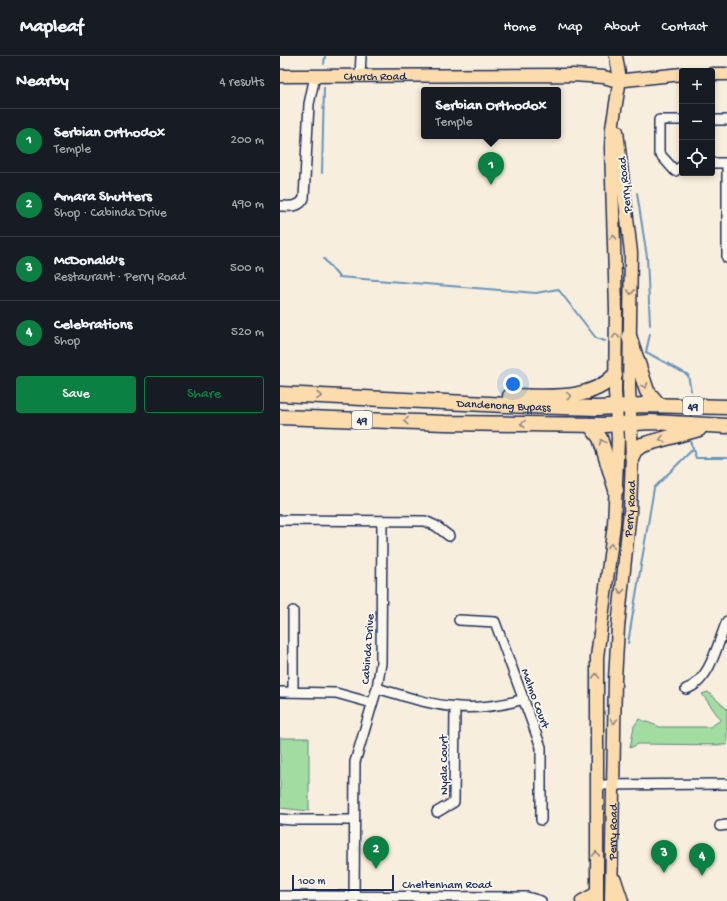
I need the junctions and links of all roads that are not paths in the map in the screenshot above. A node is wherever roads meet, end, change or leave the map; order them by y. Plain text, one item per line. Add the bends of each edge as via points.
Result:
1 (361, 56) edge
2 (616, 56) edge
3 (679, 74) edge
4 (715, 74) edge
5 (727, 74) edge
6 (280, 76) edge
7 (315, 76) junction
8 (360, 77) junction
9 (620, 80) junction
10 (615, 116) junction
11 (679, 120) edge
12 (715, 120) edge
13 (727, 120) edge
14 (715, 163) edge
15 (727, 163) edge
16 (678, 169) edge
17 (280, 206) edge
18 (727, 258) edge
19 (629, 336) junction
20 (615, 376) junction
21 (280, 394) edge
22 (432, 400) junction
23 (659, 405) junction
24 (623, 406) junction
25 (727, 407) edge
26 (280, 418) edge
27 (631, 423) junction
28 (617, 424) junction
29 (590, 425) junction
30 (720, 426) edge
31 (632, 456) junction
32 (616, 490) junction
33 (280, 520) edge
34 (382, 521) junction
35 (449, 536) dead end
36 (293, 611) dead end
37 (459, 620) dead end
38 (727, 621) edge
39 (377, 688) junction
40 (686, 690) dead end
41 (280, 692) edge
42 (293, 692) junction
43 (524, 699) junction
44 (372, 703) junction
45 (455, 708) junction
46 (727, 784) edge
47 (596, 785) junction
48 (614, 785) junction
49 (437, 812) dead end
50 (280, 819) edge
51 (354, 820) junction
52 (541, 820) dead end
53 (612, 861) junction
54 (280, 896) edge
55 (597, 897) edge
56 (354, 899) edge
57 (541, 901) edge
58 (582, 901) edge
59 (610, 901) edge
60 (622, 901) edge

1 - 8 street
2 - 9 main road, Perry Road
3 - 9 main road, Church Road
4 - 5 main road
6 - 7 main road, Church Road
7 - 8 main road, Church Road
7 - 17 street via 308,110 304,198 297,205
8 - 9 main road, Church Road via 573,75
9 - 10 main road, Perry Road
10 -> 19 main road, Perry Road via 631,253
20 -> 10 main road, Perry Road via 611,156
11 - 16 street via 659,120 659,153
12 - 13 street
14 - 15 street
15 - 18 street
19 -> 23 highway via 647,391
19 - 24 main road, Perry Road
22 -> 20 highway via 471,395 576,395 606,384
20 - 24 main road, Perry Road
21 -> 22 highway, Dandenong Bypass / 49
22 - 24 highway, Dandenong Bypass / 49 via 528,406
23 - 24 highway, Dandenong Bypass / 49
23 - 25 highway, Dandenong Bypass / 49
24 - 27 main road, Perry Road
24 - 28 main road, Perry Road
29 -> 26 highway, Dandenong Bypass / 49
27 - 28 highway, Dandenong Bypass / 49
27 - 30 highway, Dandenong Bypass / 49
27 - 31 main road, Perry Road
28 - 29 highway, Dandenong Bypass / 49
28 - 32 main road, Perry Road
32 -> 29 highway via 600,438
30 -> 31 highway via 650,442 635,450
31 -> 48 main road, Perry Road via 630,518 616,648
47 -> 32 main road, Perry Road via 598,638
33 - 34 street
34 - 35 street via 425,521
34 - 39 street, Cabinda Drive via 382,639
36 - 42 street
37 - 43 street, Malmo Court via 495,622
38 - 40 street via 706,674 698,683
39 - 44 street, Cabinda Drive
39 - 45 street
41 - 42 street
42 - 44 street via 346,694
43 - 45 street via 496,706
43 - 52 street, Malmo Court via 541,748
44 - 51 street, Cabinda Drive via 355,762
45 - 49 street, Nyala Court via 454,802
46 - 48 street
47 - 48 street
55 -> 47 main road, Perry Road
48 - 53 main road, Perry Road
50 - 51 street
51 - 56 street, Cabinda Drive
53 - 59 main road, Perry Road
53 - 60 main road via 616,886
54 - 56 street, Cheltenham Road
55 - 58 main road
56 - 57 street, Cheltenham Road via 527,896

